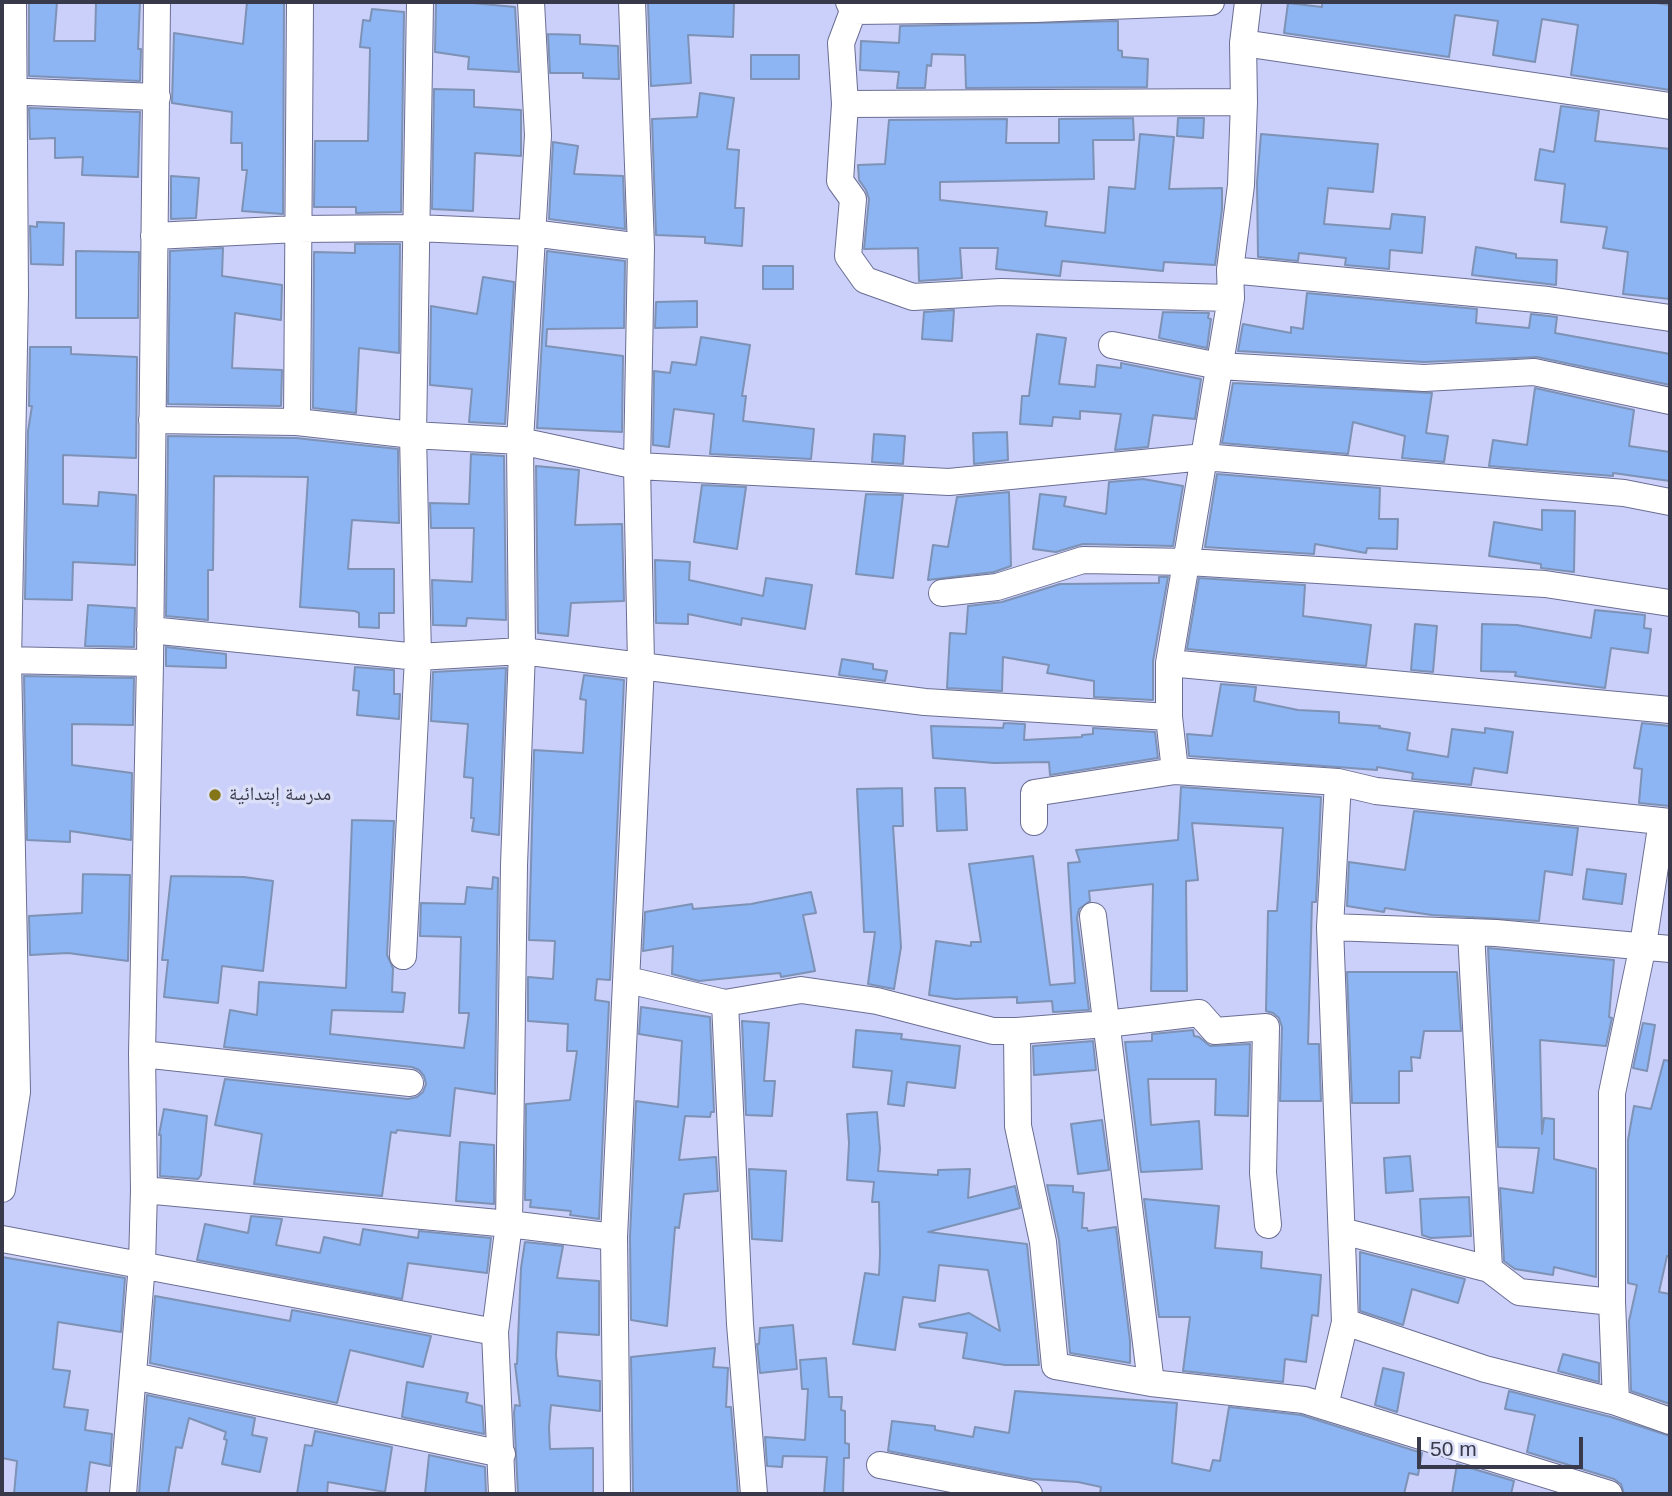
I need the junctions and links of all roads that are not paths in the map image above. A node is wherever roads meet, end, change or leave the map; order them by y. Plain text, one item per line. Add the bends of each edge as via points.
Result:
1 (13, 2) edge
2 (156, 2) edge
3 (300, 2) edge
4 (420, 2) edge
5 (531, 2) edge
6 (632, 2) edge
7 (1211, 2) edge
8 (1248, 2) edge
9 (851, 6) edge
10 (1243, 43) junction
11 (8, 91) edge
12 (156, 97) junction
13 (1244, 102) junction
14 (845, 104) junction
15 (1670, 106) edge
16 (416, 228) junction
17 (297, 229) junction
18 (532, 233) junction
19 (154, 236) junction
20 (641, 247) junction
21 (1230, 270) junction
22 (1231, 298) junction
23 (1670, 318) edge
24 (1112, 345) dead end
25 (1219, 366) junction
26 (1670, 401) edge
27 (152, 420) junction
28 (297, 422) junction
29 (414, 435) junction
30 (520, 441) junction
31 (1204, 457) junction
32 (637, 466) junction
33 (1670, 502) edge
34 (1188, 562) junction
35 (942, 593) dead end
36 (1670, 603) edge
37 (150, 630) junction
38 (522, 651) junction
39 (418, 657) junction
40 (5, 660) edge
41 (149, 663) junction
42 (1169, 663) junction
43 (641, 664) junction
44 (1670, 710) edge
45 (1169, 717) junction
46 (1174, 771) junction
47 (1338, 782) junction
48 (1034, 822) dead end
49 (1666, 822) edge
50 (1093, 916) dead end
51 (1330, 927) junction
52 (1471, 932) junction
53 (1643, 945) junction
54 (1670, 949) edge
55 (403, 956) dead end
56 (628, 980) junction
57 (725, 1003) junction
58 (1106, 1024) junction
59 (1017, 1031) junction
60 (142, 1054) junction
61 (410, 1083) dead end
62 (2, 1189) edge
63 (144, 1190) junction
64 (509, 1224) junction
65 (1268, 1225) dead end
66 (1342, 1231) junction
67 (614, 1237) junction
68 (2, 1239) edge
69 (142, 1264) junction
70 (1489, 1269) junction
71 (1612, 1303) junction
72 (1345, 1322) junction
73 (495, 1332) junction
74 (133, 1376) junction
75 (1151, 1383) junction
76 (1616, 1402) junction
77 (1325, 1406) junction
78 (1670, 1421) edge
79 (502, 1454) junction
80 (880, 1465) dead end
81 (123, 1494) edge
82 (502, 1494) edge
83 (617, 1494) edge
84 (754, 1494) edge
85 (1029, 1494) edge
86 (1609, 1494) edge

1 - 11 street
2 - 12 street
3 - 17 street
4 - 16 street
5 - 18 street via 538,135
6 - 20 street
7 - 9 street via 1035,9
8 - 10 street
9 - 14 street via 841,43
10 - 13 street
10 - 15 street
11 - 12 street
11 - 40 street via 15,295
12 - 19 street
13 - 14 street
13 - 21 street via 1241,185
14 - 22 street via 840,181 853,199 848,256 865,280 913,298 1001,292
16 - 17 street
16 - 18 street
16 - 29 street
17 - 19 street
17 - 28 street
18 - 20 street
18 - 30 street
19 - 27 street
20 - 32 street
21 - 22 street
21 - 23 street via 1548,300
22 - 25 street
24 - 25 street
25 - 26 street via 1424,378 1534,372
25 - 31 street
27 - 28 street
27 - 37 street
28 - 29 street
29 - 30 street
29 - 39 street
30 - 32 street
30 - 38 street
31 - 32 street via 949,482
31 - 33 street via 1624,494
31 - 34 street
32 - 43 street
34 - 35 street via 1083,560 997,587
34 - 36 street via 1545,584
34 - 42 street
37 - 39 street
37 - 41 street
38 - 39 street
38 - 43 street
38 - 64 street
39 - 55 street
40 - 41 street
40 - 62 street via 17,1092
41 - 60 street
42 - 44 street
42 - 45 street
43 - 45 street via 925,702
43 - 56 street
45 - 46 street
46 - 47 street
46 - 48 street via 1034,793
47 - 49 street via 1376,791
47 - 51 street
49 - 53 street
50 - 58 street
51 - 52 street
51 - 66 street
52 - 53 street
52 - 70 street
53 - 54 street
53 - 71 street via 1612,1093
56 - 57 street
56 - 67 street
57 - 59 street via 801,990 877,1001 993,1031
57 - 84 street via 740,1324
58 - 59 street
58 - 65 street via 1199,1013 1215,1031 1266,1027 1263,1172
58 - 75 street
59 - 75 street via 1018,1126 1043,1242 1055,1366
60 - 61 street
60 - 63 street
63 - 64 street
63 - 69 street
64 - 67 street
64 - 73 street
66 - 70 street
66 - 72 street
67 - 83 street
68 - 69 street
69 - 73 street
69 - 74 street
70 - 71 street via 1519,1292
71 - 76 street
72 - 76 street via 1485,1369
72 - 77 street
73 - 79 street
74 - 79 street
74 - 81 street
75 - 77 street
76 - 78 street
77 - 86 street
79 - 82 street
80 - 85 street

